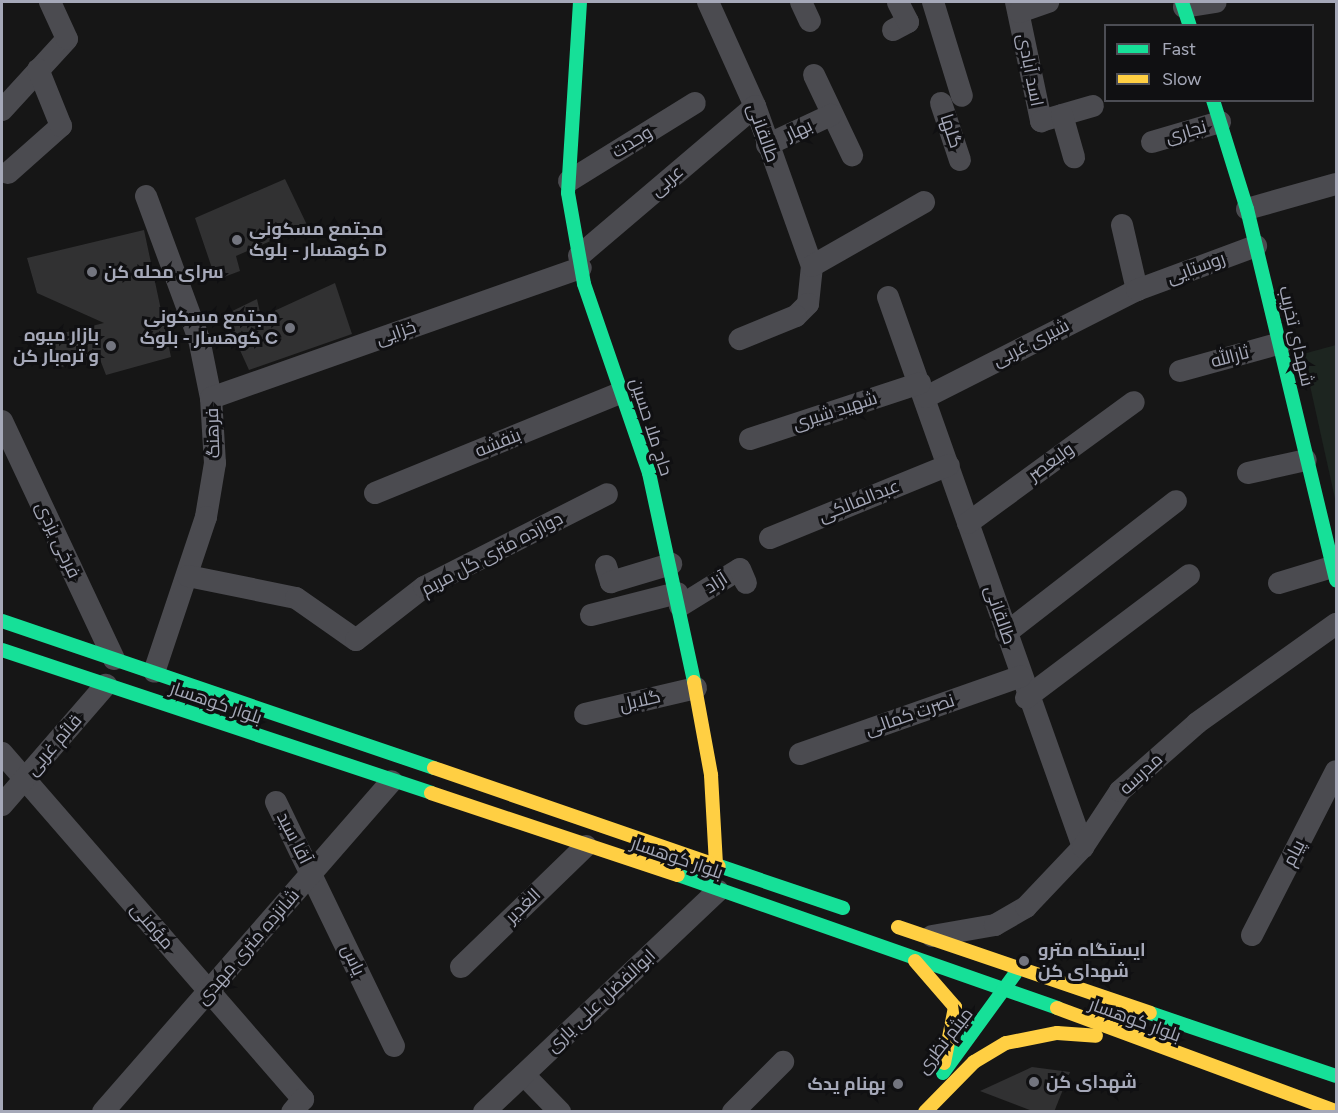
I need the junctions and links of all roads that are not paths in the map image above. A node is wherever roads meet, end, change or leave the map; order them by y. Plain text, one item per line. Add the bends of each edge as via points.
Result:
1 (50, 2) edge
2 (580, 2) edge
3 (898, 2) edge
4 (933, 2) edge
5 (1048, 2) edge
6 (1216, 2) edge
7 (712, 3) edge
8 (1018, 7) edge
9 (1185, 11) edge
10 (893, 30) dead end
11 (38, 69) junction
12 (814, 75) dead end
13 (1214, 102) edge
14 (695, 103) dead end
15 (754, 106) junction
16 (1093, 106) dead end
17 (2, 110) edge
18 (831, 115) junction
19 (1062, 115) junction
20 (1220, 122) junction
21 (1152, 142) dead end
22 (767, 145) junction
23 (852, 154) dead end
24 (1074, 157) dead end
25 (960, 160) dead end
26 (8, 173) dead end
27 (569, 181) junction
28 (1336, 184) edge
29 (146, 196) dead end
30 (924, 202) dead end
31 (1247, 210) junction
32 (1122, 225) dead end
33 (1256, 246) junction
34 (580, 262) junction
35 (812, 266) junction
36 (1137, 290) junction
37 (888, 297) dead end
38 (740, 339) dead end
39 (1281, 344) junction
40 (1180, 371) dead end
41 (923, 390) junction
42 (621, 393) junction
43 (211, 398) junction
44 (1134, 402) dead end
45 (2, 421) edge
46 (750, 439) dead end
47 (1306, 460) junction
48 (949, 465) junction
49 (1248, 473) dead end
50 (375, 493) dead end
51 (607, 494) dead end
52 (1176, 501) dead end
53 (968, 523) junction
54 (770, 538) dead end
55 (671, 564) junction
56 (606, 566) dead end
57 (1334, 574) edge
58 (1189, 575) dead end
59 (188, 576) junction
60 (746, 583) dead end
61 (1279, 583) dead end
62 (679, 599) junction
63 (591, 615) dead end
64 (2, 621) edge
65 (1336, 624) edge
66 (1006, 633) junction
67 (2, 650) edge
68 (114, 659) junction
69 (154, 672) junction
70 (1021, 676) junction
71 (106, 685) junction
72 (696, 688) junction
73 (1026, 698) junction
74 (585, 714) dead end
75 (2, 753) edge
76 (800, 754) dead end
77 (1336, 771) edge
78 (24, 779) junction
79 (392, 781) junction
80 (276, 802) dead end
81 (2, 806) edge
82 (586, 846) junction
83 (1083, 847) junction
84 (716, 864) junction
85 (312, 874) junction
86 (718, 891) junction
87 (860, 914) dead end
88 (882, 921) dead end
89 (1252, 935) dead end
90 (926, 937) junction
91 (902, 950) junction
92 (1019, 966) junction
93 (461, 967) dead end
94 (209, 991) junction
95 (1005, 992) junction
96 (1137, 1040) junction
97 (394, 1046) dead end
98 (783, 1062) dead end
99 (524, 1075) junction
100 (1336, 1076) edge
101 (935, 1083) junction
102 (298, 1105) edge
103 (1322, 1108) edge
104 (1336, 1111) edge
105 (104, 1112) edge
106 (484, 1112) edge
107 (560, 1112) edge
108 (733, 1112) edge
109 (912, 1112) edge
110 (924, 1112) edge

1 - 11 street via 67,39
2 - 27 main road, حاج ملا حسین
3 - 10 street via 908,22
4 - 25 street, گلها
5 - 8 street
6 - 9 street
7 - 15 street, طالقانی
8 - 19 street, اسد آبادی via 1041,121
11 - 17 street
11 - 26 street via 61,126
12 - 18 street
13 - 20 main road, شهدای تخریب
14 - 27 street, وحدت
15 - 22 street, طالقانی
15 - 34 street, عربی
16 - 19 street, اسد آبادی
18 - 22 street, بهار
18 - 23 street
19 - 24 street
20 - 21 street, نجاری
20 - 31 main road, شهدای تخریب
22 - 35 street, طالقانی
27 - 34 main road, حاج ملا حسین
28 - 31 street
29 - 43 street, فرهنگ via 199,339
30 - 35 street
31 - 33 main road, شهدای تخریب
32 - 36 street
33 - 36 street, روستایی
33 - 39 main road, شهدای تخریب
34 - 42 main road, حاج ملا حسین
34 - 43 street, خزایی
35 - 38 street, طالقانی via 808,304 796,316
36 - 41 street, شیری غربی
37 - 41 street
39 - 40 street, ثارالله
39 - 47 main road, شهدای تخریب
41 - 46 street, شهید شیری
41 - 48 street, طالقانی
42 - 50 street, بنفشه
42 - 55 main road, حاج ملا حسین via 649,473
43 - 59 street, فرهنگ via 215,463
44 - 53 street, ولیعصر
45 - 68 street, فرخی یزدی
47 - 49 street
47 - 57 main road, شهدای تخریب
48 - 53 street, طالقانی
48 - 54 street, عبدالمالکی
51 - 59 street, دوازده متری گل مریم via 424,587 356,640 296,598
52 - 66 street
53 - 66 street, طالقانی
55 - 56 street via 612,582
55 - 62 main road, حاج ملا حسین
57 - 61 street
58 - 73 street
59 - 69 street, فرهنگ
60 - 62 street, آزاد via 740,569
62 - 63 street
62 - 72 main road, حاج ملا حسین
64 - 68 main road, بلوار کوهسار
65 - 83 street, مدرسه via 1197,723 1120,791
66 - 70 street, طالقانی
67 - 71 main road, بلوار کوهسار
68 - 69 main road, بلوار کوهسار
69 - 84 main road, بلوار کوهسار
70 - 73 street, طالقانی
70 - 76 street, نصرت کمالی
71 - 78 street, قائم غربی
71 - 79 main road, بلوار کوهسار
72 - 74 street, گلایل
72 - 84 main road, حاج ملا حسین via 716,818
73 - 83 street, طالقانی
75 - 78 street, مؤمنی
77 - 89 street, پیام
78 - 81 street, قائم غربی
78 - 94 street, مؤمنی
79 - 82 main road, بلوار کوهسار
79 - 85 street, شانزده متری مهدی
80 - 85 street, آقا سید
82 - 86 main road, بلوار کوهسار
82 - 93 street, الغدیر
83 - 90 street, مدرسه via 1026,907 995,925
84 - 87 main road, بلوار کوهسار
85 - 94 street, شانزده متری مهدی
85 - 97 street, یاس
86 - 91 main road, بلوار کوهسار
86 - 99 street, ابوالفضل علی یاری
88 - 90 main road, بلوار کوهسار
90 - 92 main road, بلوار کوهسار
91 - 95 main road, بلوار کوهسار
91 - 101 main road via 933,976 955,1007 950,1049
92 - 95 main road, میثم نظری
92 - 100 main road, بلوار کوهسار
94 - 102 street, مؤمنی
94 - 105 street, شانزده متری مهدی
95 - 96 main road, بلوار کوهسار
95 - 101 main road, میثم نظری
96 - 103 main road, بلوار کوهسار
96 - 110 main road via 1057,1033 1006,1043 974,1062
98 - 108 street
99 - 106 street, ابوالفضل علی یاری
99 - 107 street
101 - 109 main road, میثم نظری
103 - 104 main road, بلوار کوهسار

